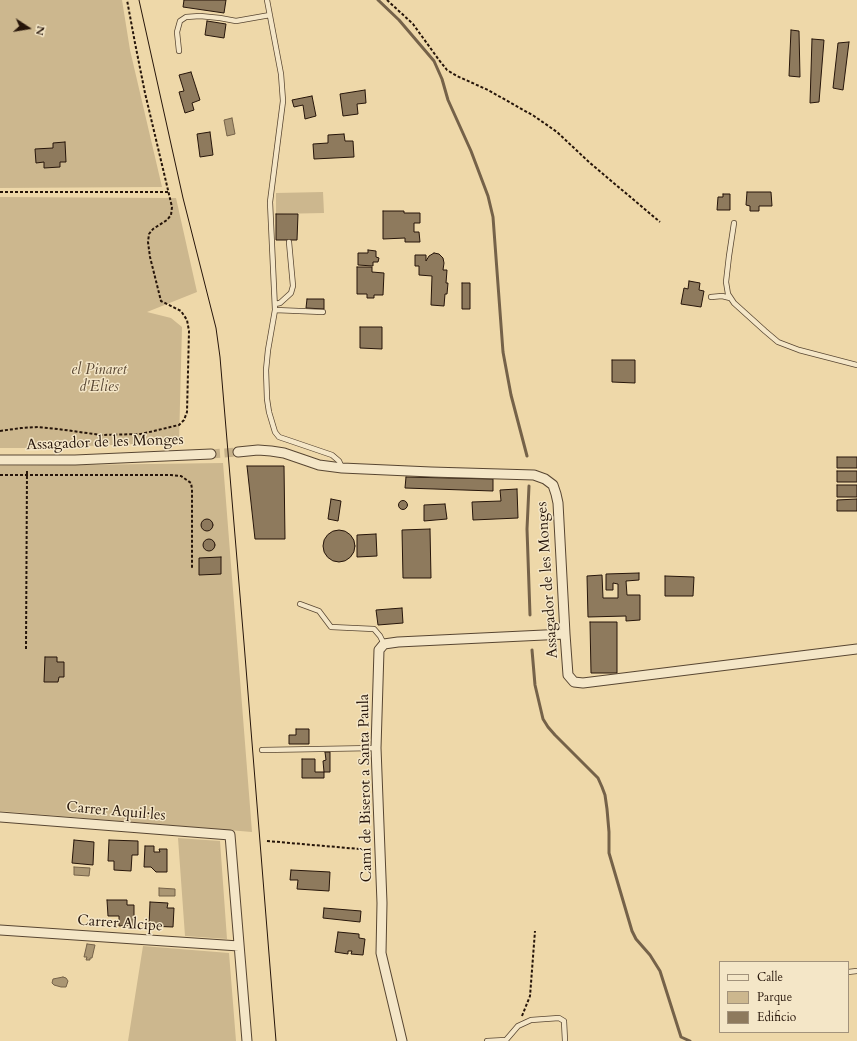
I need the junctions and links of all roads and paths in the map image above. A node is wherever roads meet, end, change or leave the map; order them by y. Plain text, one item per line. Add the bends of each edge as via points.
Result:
1 (127, 0) edge
2 (268, 0) edge
3 (387, 0) edge
4 (270, 16) junction
5 (179, 51) dead end
6 (0, 192) edge
7 (169, 192) junction
8 (660, 222) dead end
9 (734, 223) dead end
10 (289, 242) dead end
11 (711, 297) dead end
12 (731, 299) junction
13 (275, 304) junction
14 (275, 310) junction
15 (323, 312) dead end
16 (857, 365) edge
17 (0, 431) edge
18 (238, 452) tunnel mouth
19 (211, 454) tunnel mouth
20 (0, 460) edge
21 (27, 460) junction
22 (342, 468) junction
23 (0, 475) edge
24 (27, 476) junction
25 (192, 568) dead end
26 (300, 604) dead end
27 (565, 634) junction
28 (384, 644) junction
29 (26, 649) dead end
30 (857, 649) edge
31 (376, 748) junction
32 (262, 750) dead end
33 (0, 817) edge
34 (267, 841) dead end
35 (380, 851) junction
36 (0, 930) edge
37 (535, 931) dead end
38 (239, 946) junction
39 (518, 1026) junction
40 (247, 1041) edge
41 (402, 1041) edge
42 (487, 1041) edge
43 (565, 1041) edge

1 - 7 path via 145,93
2 - 4 lane
3 - 8 path via 412,24 447,70 488,90 558,132 590,163
4 - 5 lane via 236,21 200,16 186,18 180,21 177,32
4 - 13 lane via 281,74 283,101 270,202
6 - 7 path
7 - 17 path via 171,215 152,229 148,242 161,301 181,311 187,320 187,412 184,420 179,425 141,434 101,436 38,427
9 - 12 lane via 726,282
10 - 13 lane via 292,293
11 - 12 lane via 722,296
12 - 16 lane via 778,342
13 - 14 lane
14 - 15 lane
14 - 22 lane via 266,370 268,412 275,432 279,437 332,454
18 - 22 street, Assagador de les Monges via 272,451 319,465
19 - 21 street, Assagador de les Monges
20 - 21 street, Assagador de les Monges
21 - 24 path
22 - 27 street, Assagador de les Monges via 534,475 545,479 553,485 558,503
23 - 24 path
24 - 25 path via 181,476 191,483 192,489
24 - 29 path
26 - 28 lane via 319,611 331,627 374,629
27 - 28 street
27 - 30 street, Assagador de les Monges via 568,675 574,682 583,683
28 - 31 street, Camí de Biserot a Santa Paula via 379,650
31 - 32 lane
31 - 35 street, Camí de Biserot a Santa Paula
33 - 38 street, Carrer Aquil·les via 230,835
34 - 35 path
35 - 41 street, Camí de Biserot a Santa Paula via 381,953
36 - 38 street, Carrer Alcipe
37 - 39 path via 530,996
38 - 40 street
39 - 42 lane via 506,1040
39 - 43 lane via 531,1020 559,1018 564,1021

